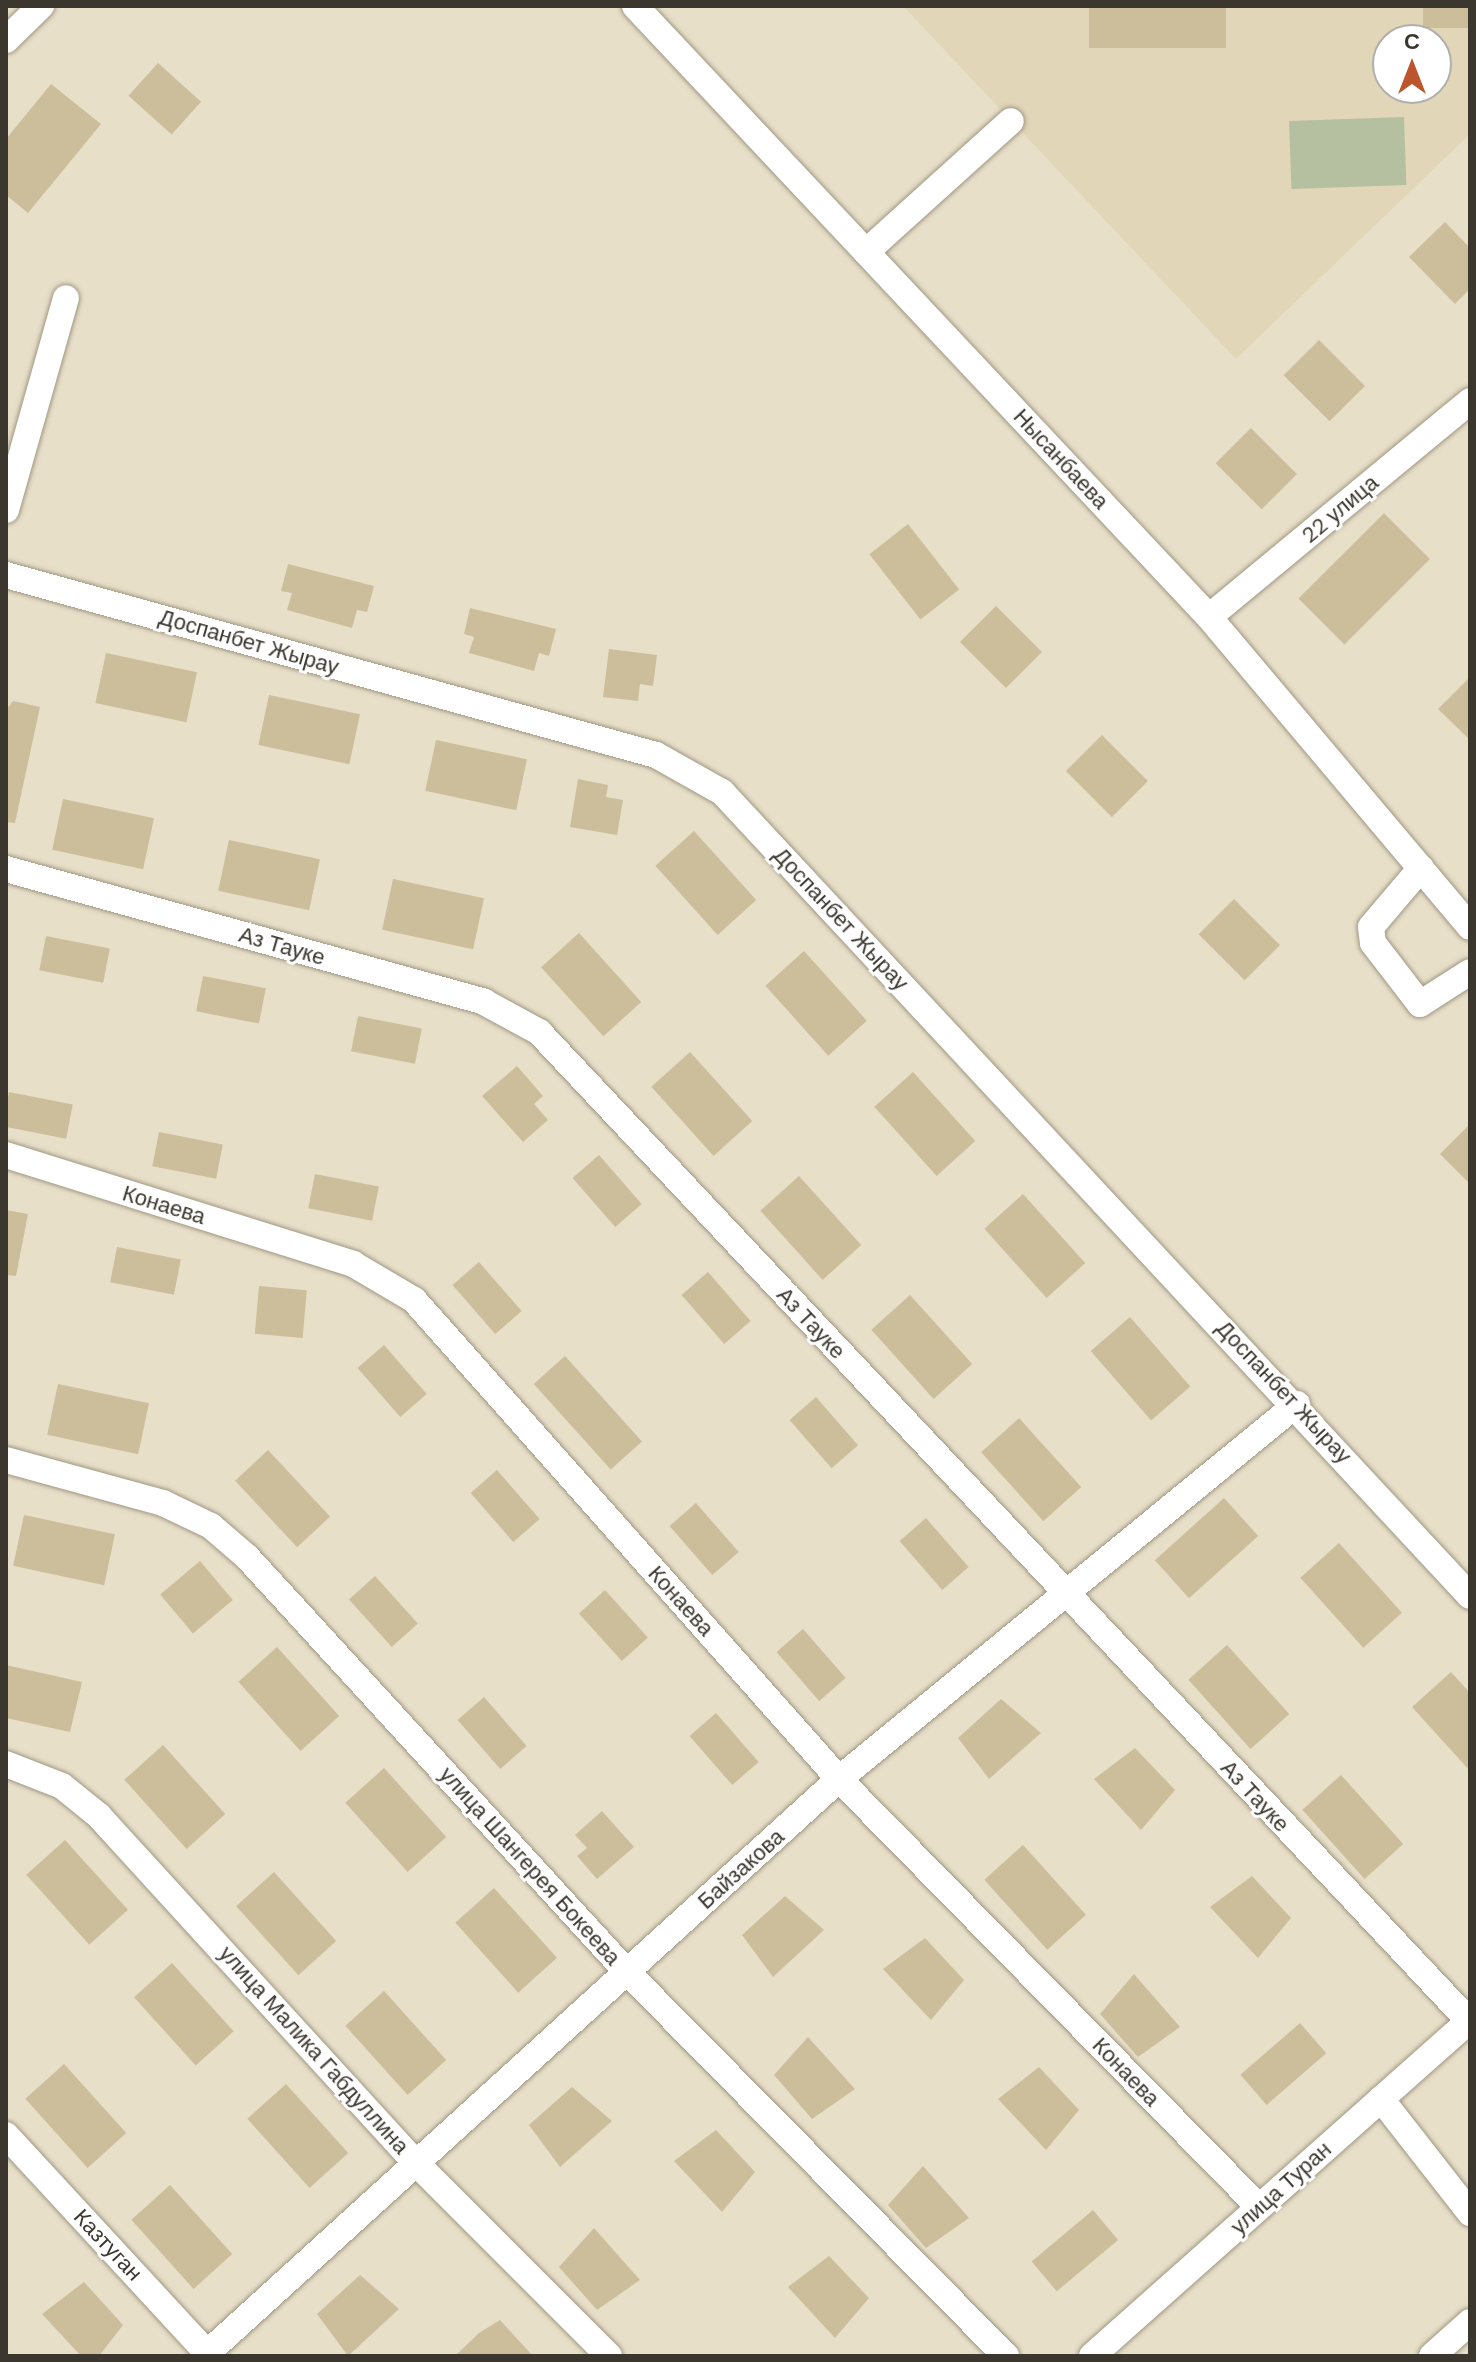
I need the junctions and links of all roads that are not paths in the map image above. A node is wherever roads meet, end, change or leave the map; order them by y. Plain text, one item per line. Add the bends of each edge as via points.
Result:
1 (41, 6) edge
2 (635, 6) edge
3 (6, 40) edge
4 (1011, 121) dead end
5 (866, 252) junction
6 (66, 298) dead end
7 (1470, 401) edge
8 (6, 510) edge
9 (6, 575) edge
10 (1209, 617) junction
11 (1421, 868) junction
12 (6, 869) edge
13 (1467, 917) edge
14 (1470, 972) edge
15 (6, 1155) edge
16 (1297, 1404) junction
17 (6, 1460) edge
18 (1067, 1596) junction
19 (1470, 1596) edge
20 (6, 1764) edge
21 (839, 1779) junction
22 (627, 1972) junction
23 (1469, 2020) edge
24 (1381, 2099) junction
25 (6, 2135) edge
26 (416, 2163) junction
27 (1259, 2207) junction
28 (1470, 2213) edge
29 (1470, 2322) edge
30 (207, 2355) edge
31 (609, 2356) edge
32 (1006, 2356) edge
33 (1092, 2356) edge
34 (1432, 2356) edge

1 - 3 street
2 - 5 street, Нысанбаева
4 - 5 street
5 - 10 street, Нысанбаева
6 - 8 street
7 - 10 street, 22 улица
9 - 16 street, Доспанбет Жырау via 690,771 722,792
10 - 11 street, Нысанбаева
11 - 13 street, Нысанбаева
11 - 14 street via 1371,927 1373,943 1420,1004
12 - 18 street, Аз Тауке via 518,1016
15 - 21 street, Конаева via 353,1264 414,1300
16 - 18 street, Байзакова
16 - 19 street, Доспанбет Жырау
17 - 22 street, улица Шангерея Бокеева via 163,1503 211,1526
18 - 21 street, Байзакова
18 - 23 street, Аз Тауке
20 - 26 street, улица Малика Габдуллина via 62,1786 99,1816
21 - 22 street, Байзакова
21 - 27 street, Конаева
22 - 26 street, Байзакова
22 - 32 street, улица Шангерея Бокеева
23 - 24 street, улица Туран
24 - 27 street, улица Туран
24 - 28 street
25 - 30 street, Казтуган
26 - 30 street, Байзакова
26 - 31 street, улица Малика Габдуллина
27 - 33 street, улица Туран
29 - 34 street

